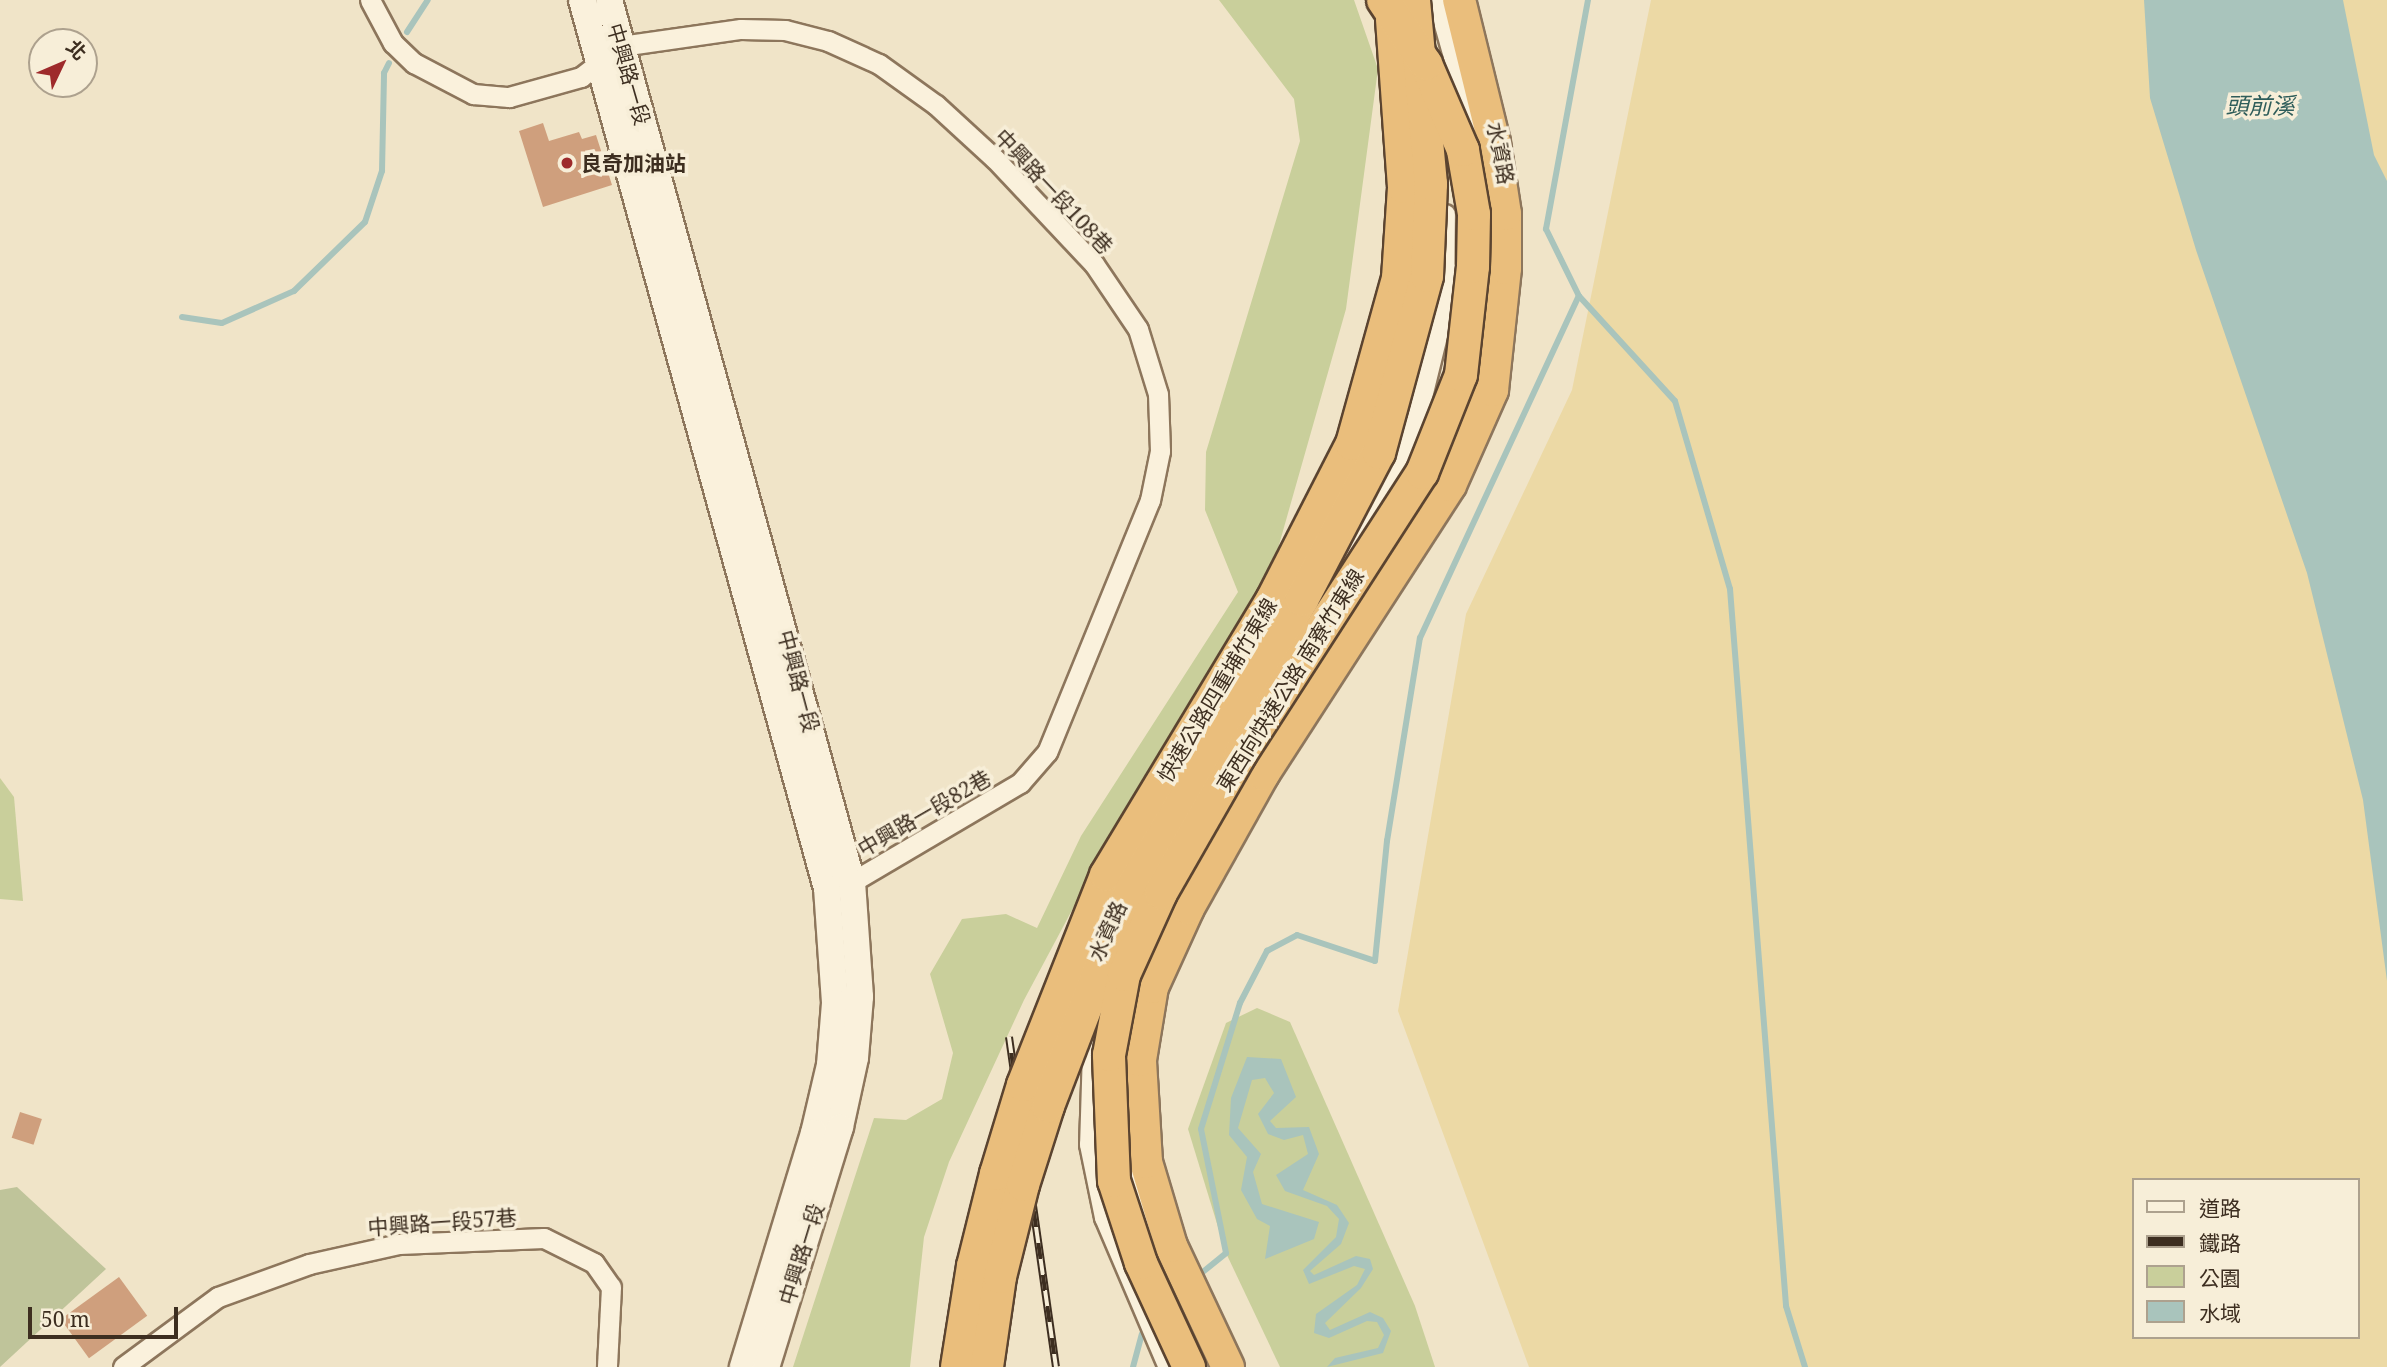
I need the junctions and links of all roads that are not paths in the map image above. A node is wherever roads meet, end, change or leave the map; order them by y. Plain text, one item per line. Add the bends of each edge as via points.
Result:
1 (370, 0) edge
2 (582, 0) edge
3 (609, 0) edge
4 (1386, 0) edge
5 (1414, 0) edge
6 (1436, 0) edge
7 (1460, 0) edge
8 (621, 46) junction
9 (598, 61) junction
10 (1444, 311) junction
11 (1349, 552) junction
12 (1020, 783) joint
13 (852, 882) junction
14 (1209, 1364) edge
15 (123, 1367) edge
16 (607, 1367) edge
17 (743, 1367) edge
18 (766, 1367) edge
19 (957, 1367) edge
20 (987, 1367) edge
21 (1168, 1367) edge
22 (1178, 1367) edge

1 - 9 street via 386,32 407,56 473,94 509,97 581,77
2 - 9 main road, 中興路一段
3 - 8 main road, 中興路一段
4 - 14 highway, 東西向快速公路 南寮竹東線, bridge via 1426,64 1463,150 1474,214 1462,363 1422,473 1240,755 1161,893 1124,975 1109,1055 1114,1181 1141,1263
4 - 19 highway, 快速公路四重埔竹東線, bridge via 1395,36 1404,187 1398,278 1352,444 1272,600 1107,875 1023,1085 973,1266
5 - 20 highway, 快速公路四重埔竹東線, bridge via 1431,184 1427,275 1379,453 1302,600 1130,892 1048,1106 1023,1185 1000,1277
6 - 10 street, 水資路 via 1445,209
6 - 10 street, 水資路 via 1479,143 1488,211
7 - 14 highway, 東西向快速公路 南寮竹東線 via 1494,142 1505,214 1503,291 1492,390 1450,485 1263,774 1188,908 1150,999 1140,1060 1146,1162
8 - 9 street
8 - 12 street, 中興路一段108巷 via 741,29 785,30 828,41 879,64 936,106 1052,216 1094,264 1138,329 1158,394 1160,451 1150,500 1047,752
8 - 13 main road, 中興路一段
9 - 17 main road, 中興路一段 via 827,888 835,1003 830,1065
10 - 11 street, 水資路 via 1417,417 1399,464
11 - 14 street, 水資路 via 1175,912 1139,998 1126,1056 1130,1170 1158,1254
11 - 21 street, 水資路 via 1228,751 1146,898 1107,988 1092,1051 1089,1144 1104,1217
12 - 13 street, 中興路一段82巷
13 - 18 main road, 中興路一段 via 860,997 855,1058 840,1127
14 - 22 street
15 - 16 street, 中興路一段57巷 via 218,1297 309,1264 399,1244 544,1238 594,1263 611,1287

